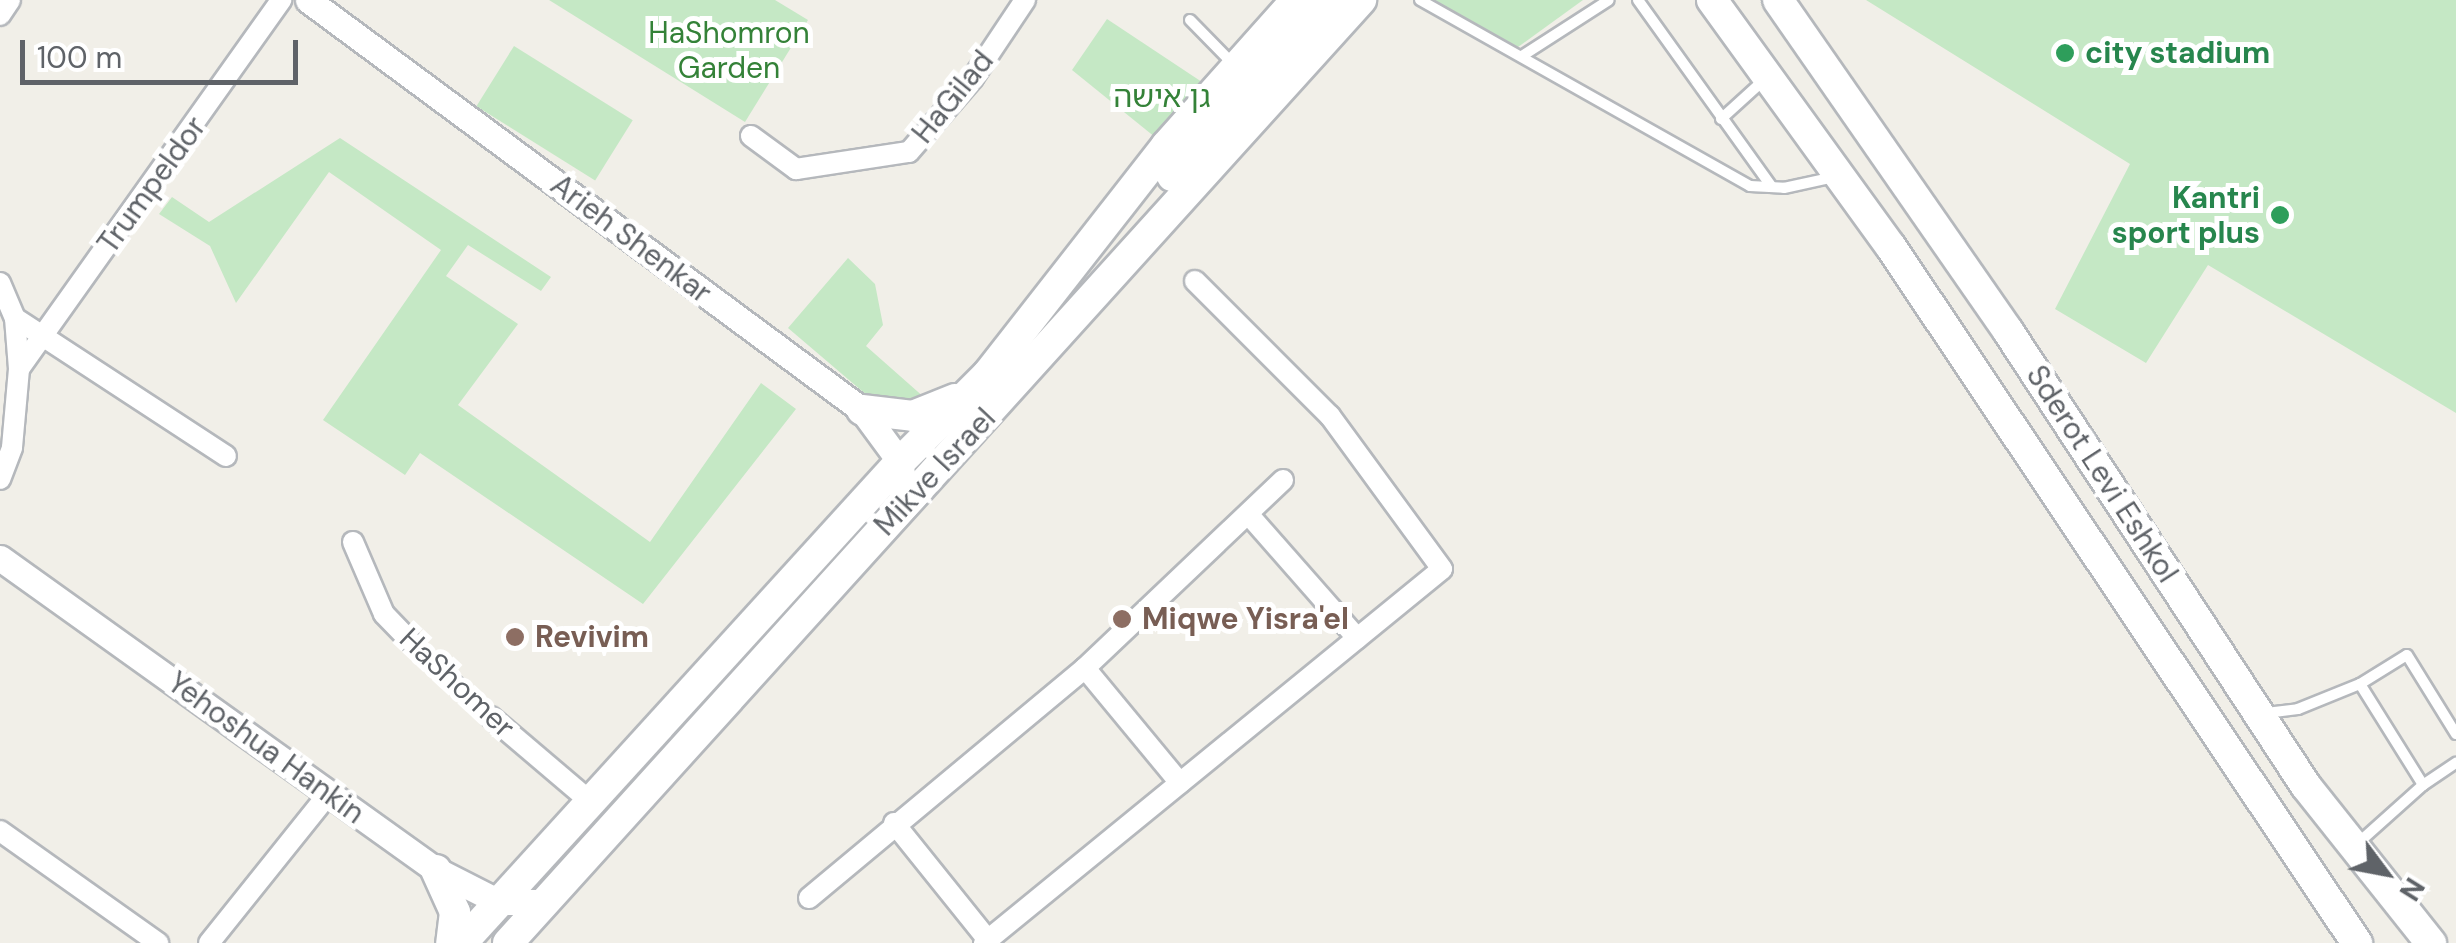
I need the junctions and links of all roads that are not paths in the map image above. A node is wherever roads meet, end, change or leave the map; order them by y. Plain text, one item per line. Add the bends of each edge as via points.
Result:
1 (10, 0) edge
2 (280, 0) edge
3 (308, 0) edge
4 (1024, 0) edge
5 (1296, 0) edge
6 (1329, 0) edge
7 (1362, 0) edge
8 (1420, 0) edge
9 (1609, 0) edge
10 (1638, 0) edge
11 (1712, 0) edge
12 (1778, 0) edge
13 (0, 15) edge
14 (1190, 20) dead end
15 (1522, 56) junction
16 (1235, 66) junction
17 (1770, 74) junction
18 (1721, 119) junction
19 (752, 136) dead end
20 (1842, 176) junction
21 (1772, 187) junction
22 (1116, 243) junction
23 (1082, 257) junction
24 (1195, 281) dead end
25 (1106, 282) junction
26 (0, 283) edge
27 (15, 318) junction
28 (46, 335) junction
29 (19, 369) junction
30 (972, 392) junction
31 (862, 410) junction
32 (226, 456) dead end
33 (900, 462) junction
34 (0, 479) edge
35 (1283, 480) dead end
36 (899, 510) junction
37 (1249, 515) junction
38 (353, 542) dead end
39 (0, 558) edge
40 (1358, 638) junction
41 (410, 641) joint
42 (1085, 668) junction
43 (2360, 684) junction
44 (2259, 714) junction
45 (491, 717) joint
46 (2456, 734) edge
47 (2456, 763) edge
48 (1180, 783) junction
49 (2423, 785) junction
50 (330, 792) junction
51 (590, 802) junction
52 (894, 824) junction
53 (0, 831) edge
54 (2352, 849) junction
55 (436, 870) junction
56 (809, 898) dead end
57 (499, 902) junction
58 (546, 902) junction
59 (986, 941) edge
60 (158, 943) edge
61 (208, 943) edge
62 (451, 943) edge
63 (462, 943) edge
64 (508, 943) edge
65 (2357, 943) edge
66 (2431, 943) edge

1 - 13 street
2 - 28 street, Trumpeldor
3 - 31 street, Arieh Shenkar
4 - 19 street, HaGilad via 974,78 909,152 796,169
5 - 16 main road, Mikve Israel
6 - 22 main road
7 - 25 main road, Mikve Israel
8 - 15 lane
9 - 15 lane
10 - 18 lane
11 - 17 main road, Sderot Levi Eshkol
12 - 44 main road, Sderot Levi Eshkol via 2008,331
14 - 16 lane
15 - 21 lane via 1750,186
16 - 23 main road, Mikve Israel
17 - 18 lane
17 - 20 main road, Sderot Levi Eshkol
18 - 21 lane
20 - 21 lane
20 - 65 main road, Sderot Levi Eshkol
22 - 23 main road
22 - 25 main road
23 - 30 main road, Mikve Israel
24 - 40 street via 1330,416 1442,569
25 - 36 main road, Mikve Israel
26 - 27 street
27 - 28 street
27 - 29 street
28 - 29 street, Trumpeldor
28 - 32 street
29 - 34 street via 12,448
30 - 31 main road via 912,416
30 - 33 main road, Mikve Israel
31 - 33 street, Arieh Shenkar
33 - 36 street
33 - 51 main road, Mikve Israel
35 - 37 street
36 - 58 main road, Mikve Israel
37 - 40 street
37 - 42 street
38 - 41 street, HaShomer via 384,614
39 - 50 street, Yehoshua Hankin
40 - 48 street
41 - 45 street, HaShomer
42 - 48 street
42 - 52 street
43 - 44 lane via 2298,708
43 - 46 lane via 2407,655
43 - 49 lane
44 - 54 main road, Sderot Levi Eshkol
45 - 51 street, HaShomer
47 - 49 lane
48 - 59 street
49 - 54 lane
50 - 55 street, Yehoshua Hankin
50 - 61 street
51 - 57 main road, Mikve Israel
52 - 56 street
52 - 59 street
53 - 60 street
54 - 66 main road, Sderot Levi Eshkol
55 - 57 street, Yehoshua Hankin
55 - 62 main road via 454,912
57 - 58 street, Yehoshua Hankin
57 - 63 main road, Mikve Israel
58 - 64 main road, Mikve Israel

